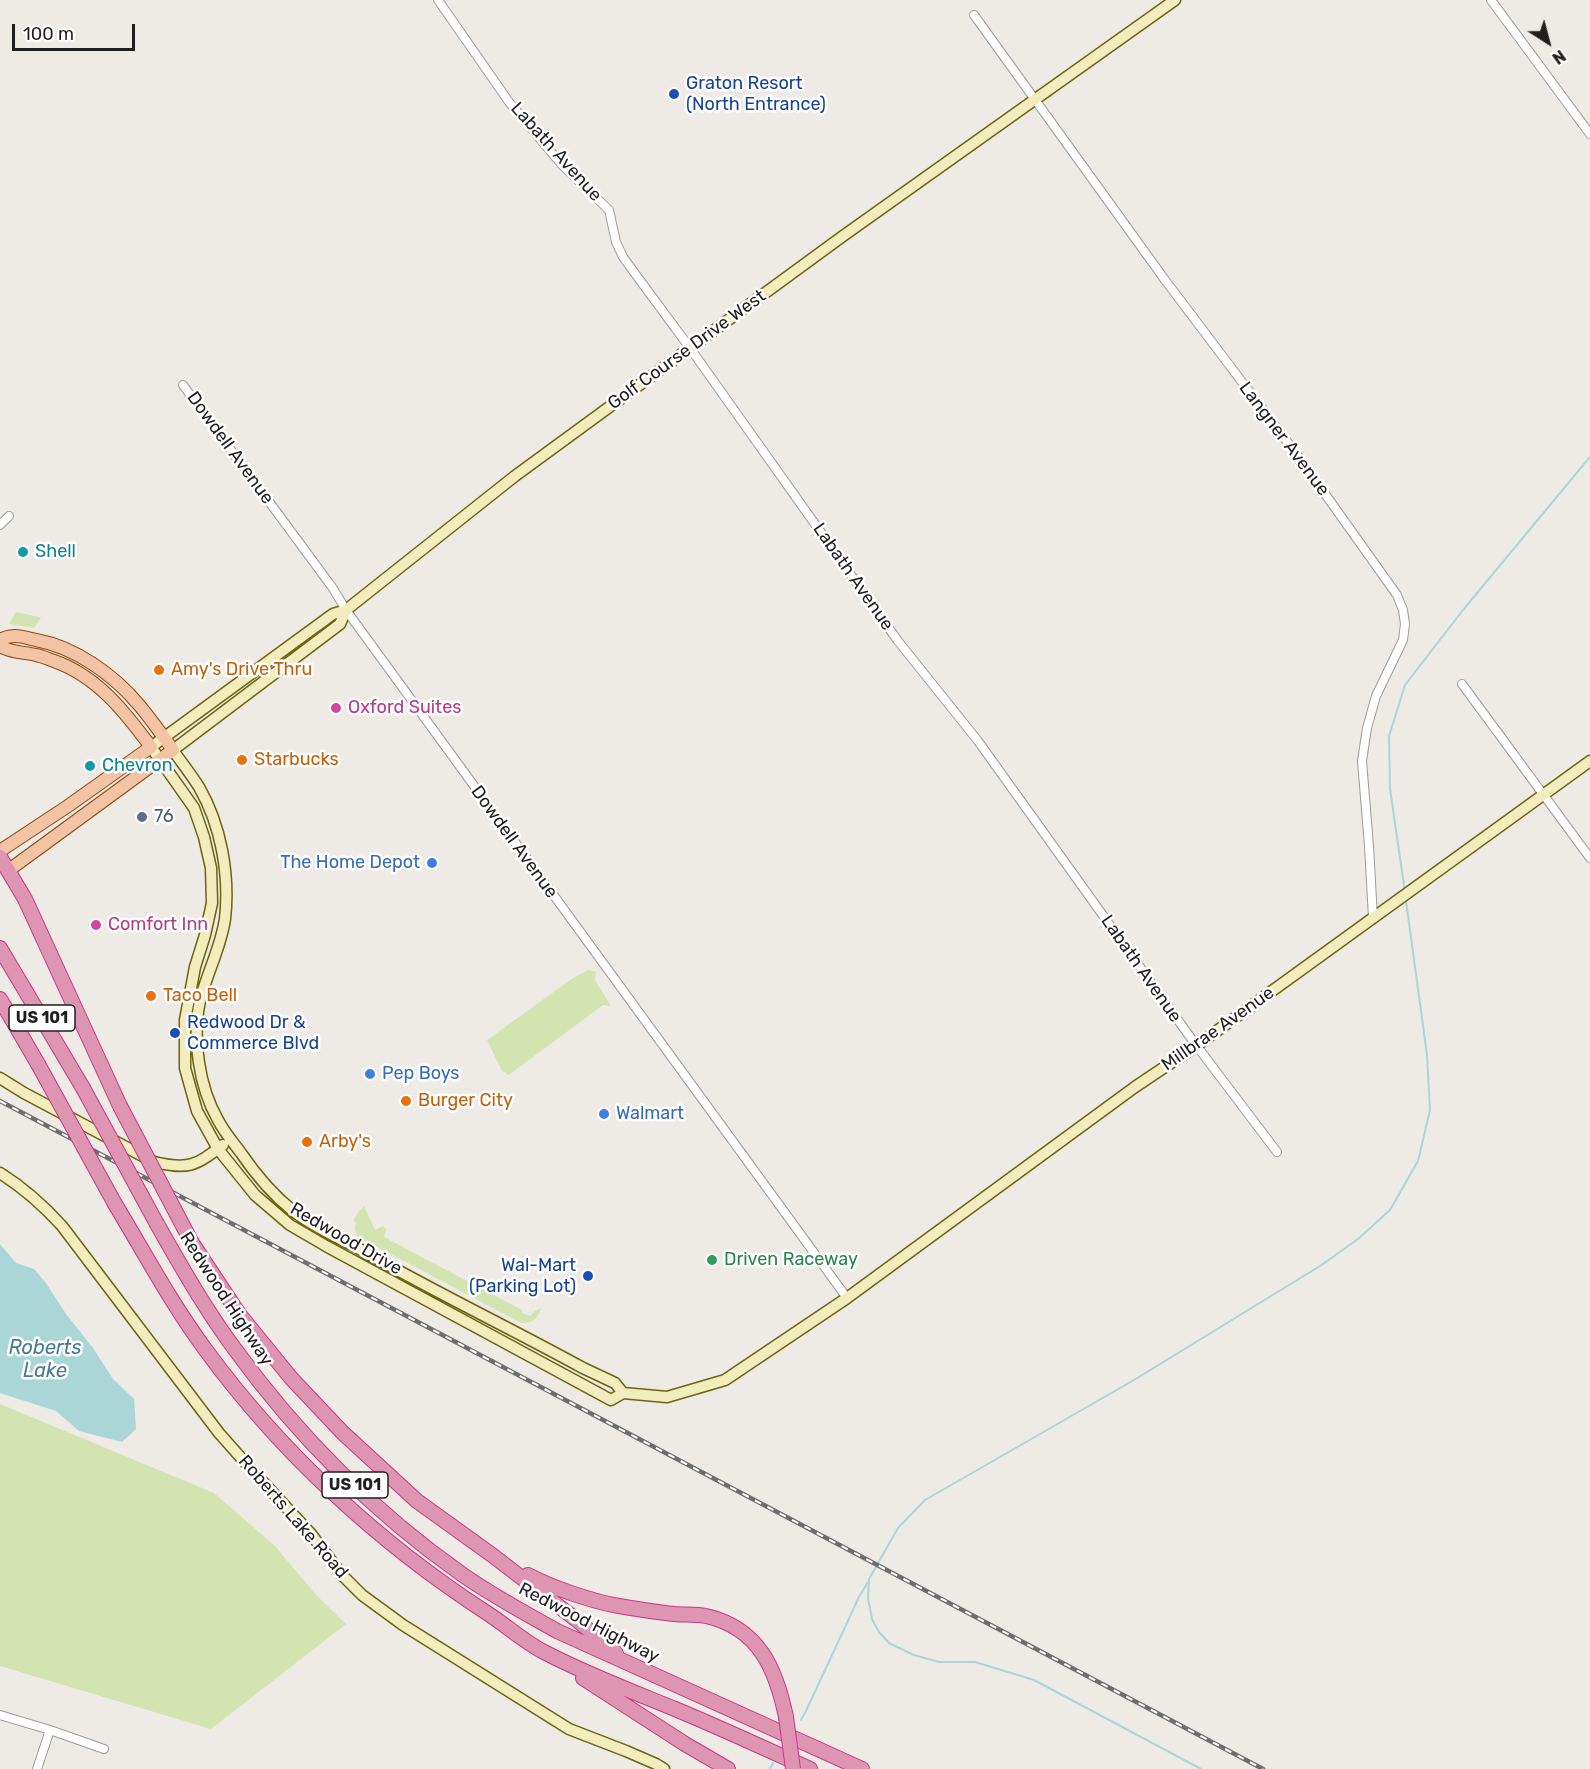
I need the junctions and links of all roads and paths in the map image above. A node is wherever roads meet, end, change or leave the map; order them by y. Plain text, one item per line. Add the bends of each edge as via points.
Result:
1 (438, 0) edge
2 (1175, 0) edge
3 (1491, 0) edge
4 (974, 15) dead end
5 (1035, 98) junction
6 (1590, 134) edge
7 (690, 348) junction
8 (183, 385) dead end
9 (9, 516) dead end
10 (0, 525) edge
11 (346, 610) junction
12 (0, 640) edge
13 (0, 646) edge
14 (1462, 684) dead end
15 (164, 738) junction
16 (151, 747) junction
17 (173, 750) junction
18 (160, 760) junction
19 (1590, 761) edge
20 (1543, 795) junction
21 (0, 851) edge
22 (0, 857) edge
23 (1590, 858) edge
24 (224, 867) junction
25 (211, 868) junction
26 (4, 873) edge
27 (1373, 918) junction
28 (0, 948) edge
29 (195, 967) junction
30 (208, 971) junction
31 (0, 1000) edge
32 (1196, 1046) junction
33 (199, 1065) junction
34 (185, 1068) junction
35 (0, 1078) edge
36 (231, 1139) junction
37 (218, 1149) junction
38 (1277, 1152) dead end
39 (0, 1173) edge
40 (847, 1298) junction
41 (623, 1393) junction
42 (492, 1555) junction
43 (541, 1651) junction
44 (629, 1664) junction
45 (0, 1715) edge
46 (50, 1730) junction
47 (104, 1749) dead end
48 (37, 1769) edge
49 (664, 1769) edge
50 (728, 1769) edge
51 (794, 1769) edge
52 (810, 1769) edge
53 (862, 1769) edge

1 - 7 street, Labath Avenue via 509,102 564,166 609,210 623,256
2 - 5 street, Golf Course Drive West
3 - 6 street
4 - 5 street, Langner Avenue
5 - 7 street, Golf Course Drive West
5 - 27 street, Langner Avenue via 1397,595 1405,624 1403,640 1376,696 1362,761
7 - 11 street, Golf Course Drive West via 515,476
7 - 32 street, Labath Avenue
8 - 11 street, Dowdell Avenue
9 - 10 street
11 - 15 street via 333,614
11 - 17 street via 340,624
11 - 40 street, Dowdell Avenue
12 - 15 main road, Redwood Drive via 9,635 47,642 84,658 125,690
13 - 16 main road, Redwood Drive via 58,663 88,679 124,712
14 - 20 street
15 - 16 street
15 - 17 main road, Redwood Drive
16 - 18 street, Redwood Drive
16 - 21 main road
17 - 18 main road
17 - 24 street, Redwood Drive via 213,816
18 - 25 street, Redwood Drive via 194,807
18 - 26 main road
19 - 20 street, Millbrae Avenue
20 - 23 street
20 - 27 street, Millbrae Avenue
22 - 26 highway
24 - 25 street
24 - 30 street, Redwood Drive via 225,919
25 - 29 street, Redwood Drive via 212,903
26 - 42 highway, bridge via 25,899 120,1106 192,1242 239,1314 343,1433 417,1501
27 - 32 street, Millbrae Avenue
28 - 44 highway, Redwood Highway / US 101, bridge via 214,1319 255,1376 306,1435 380,1509 427,1548 493,1594 557,1631
29 - 30 street
29 - 34 street, Redwood Drive via 185,1020
30 - 33 street, Redwood Drive via 197,1035
31 - 43 highway, US 101, bridge via 164,1286 229,1380 295,1456 373,1529
32 - 38 street, Labath Avenue
32 - 40 street, Millbrae Avenue
33 - 34 street
33 - 36 street, Redwood Drive via 208,1099
34 - 37 street, Redwood Drive via 197,1111
35 - 37 street via 154,1162 190,1166
36 - 37 street
36 - 41 street, Redwood Drive via 254,1172 294,1212 615,1383
37 - 41 street, Redwood Drive via 255,1195 290,1225 611,1400
39 - 49 street, Roberts Lake Road via 42,1204 62,1226 219,1433 362,1595 403,1625 570,1729
40 - 41 street, Redwood Drive via 725,1380 667,1396
42 - 44 highway
42 - 51 highway, bridge via 538,1581 616,1606 707,1617 745,1634 766,1659 780,1689
43 - 50 highway
43 - 52 highway, US 101
44 - 53 highway, Redwood Highway / US 101
45 - 46 street
46 - 47 street
46 - 48 street

